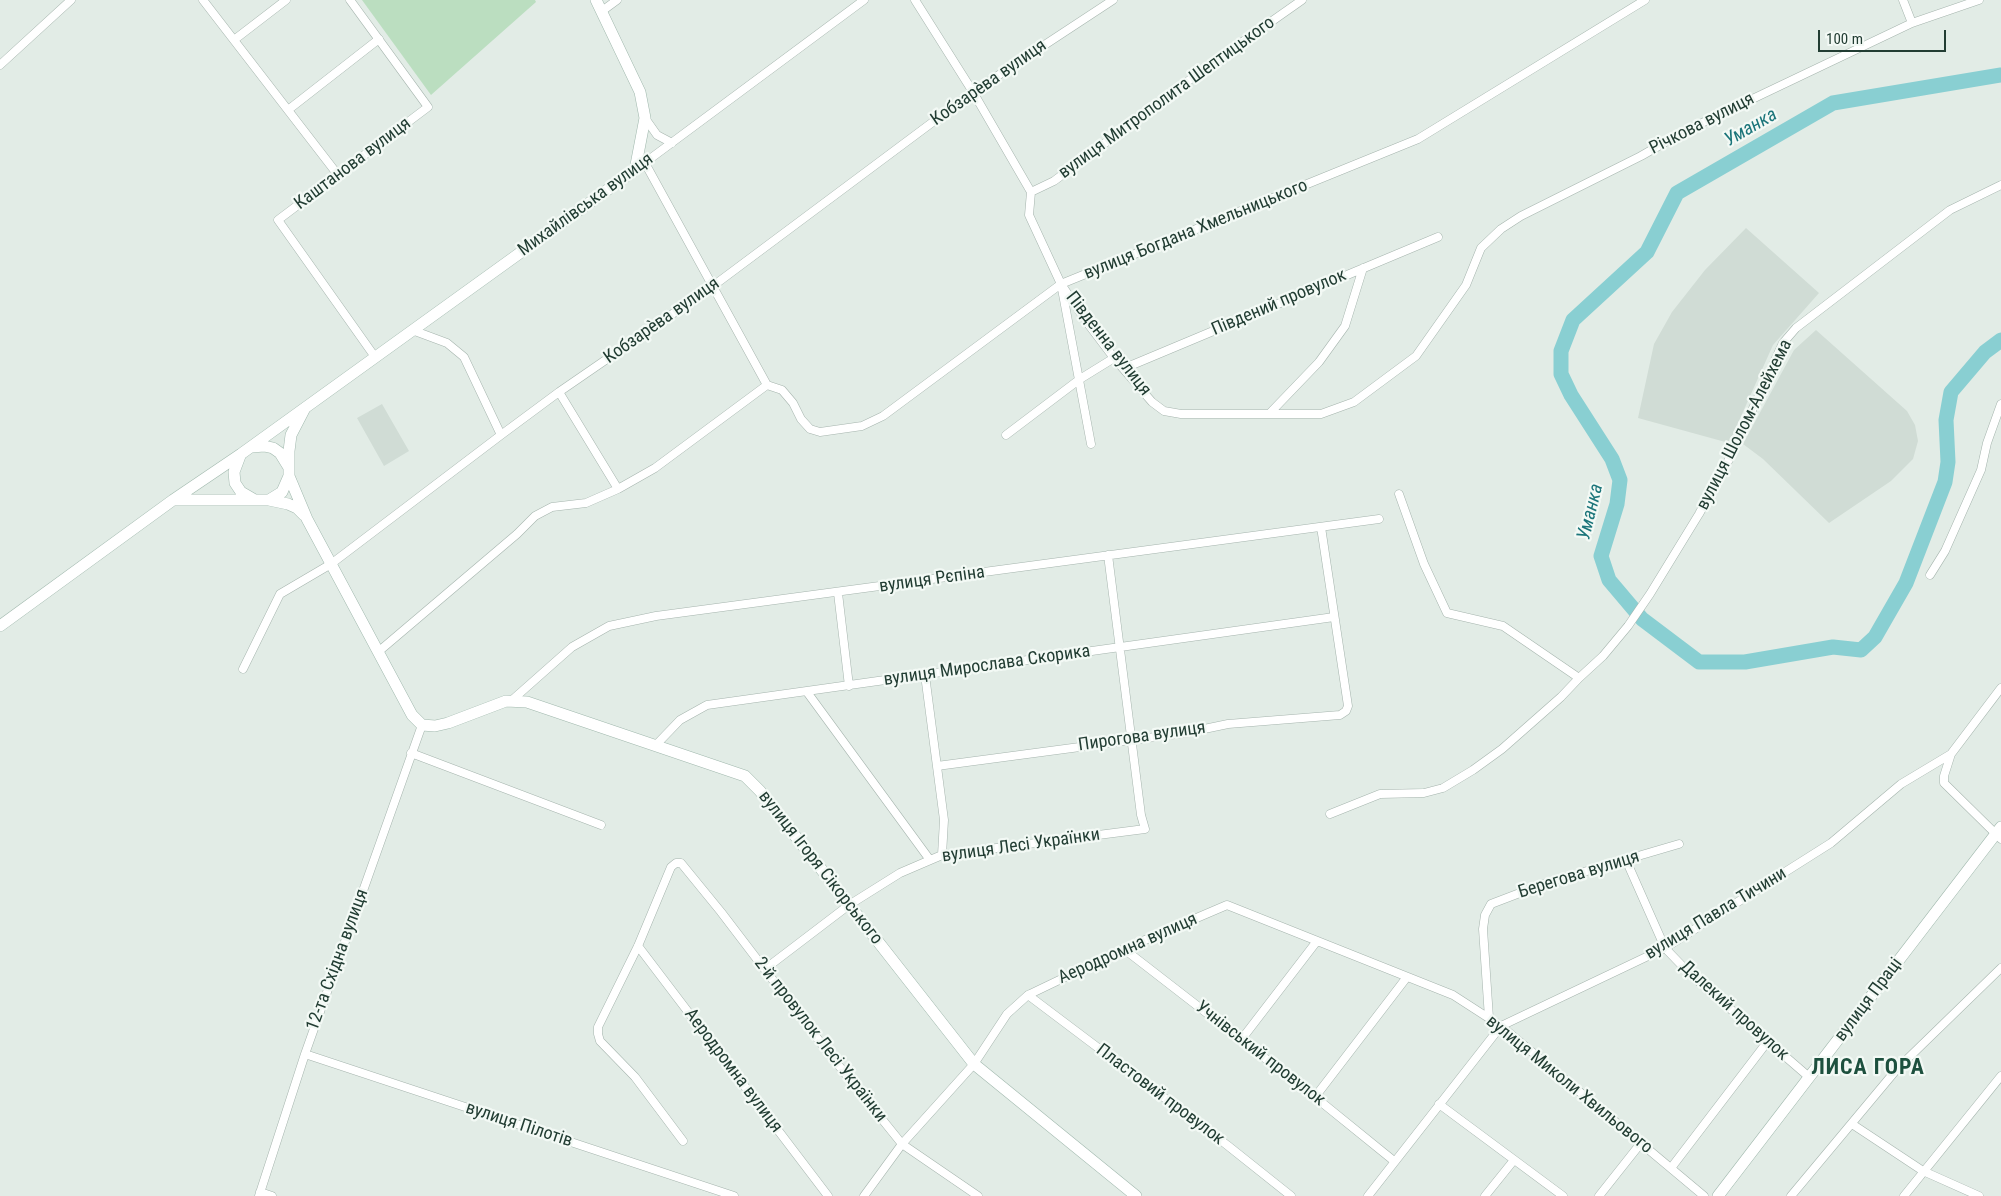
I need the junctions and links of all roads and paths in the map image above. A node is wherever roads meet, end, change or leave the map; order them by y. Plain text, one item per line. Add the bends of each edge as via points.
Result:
1 (71, 0) edge
2 (203, 0) edge
3 (286, 0) edge
4 (350, 0) edge
5 (596, 0) edge
6 (617, 0) edge
7 (864, 0) edge
8 (915, 0) edge
9 (1113, 0) edge
10 (1302, 0) edge
11 (1645, 0) edge
12 (1903, 0) edge
13 (1979, 0) edge
14 (602, 11) junction
15 (1912, 23) junction
16 (379, 39) junction
17 (234, 40) junction
18 (0, 65) edge
19 (973, 92) junction
20 (288, 110) junction
21 (645, 118) junction
22 (672, 142) junction
23 (645, 163) junction
24 (635, 170) junction
25 (338, 175) junction
26 (2001, 185) edge
27 (1031, 192) junction
28 (1438, 237) dead end
29 (1363, 268) junction
30 (1062, 284) junction
31 (713, 286) junction
32 (412, 330) junction
33 (375, 357) junction
34 (1117, 361) junction
35 (1080, 379) junction
36 (767, 385) junction
37 (559, 392) junction
38 (1354, 402) joint
39 (2001, 404) edge
40 (305, 408) junction
41 (1270, 413) junction
42 (501, 435) junction
43 (1006, 435) dead end
44 (1091, 444) dead end
45 (244, 452) junction
46 (289, 471) junction
47 (618, 489) junction
48 (1399, 494) dead end
49 (173, 500) junction
50 (263, 500) junction
51 (307, 519) junction
52 (1379, 519) dead end
53 (1321, 527) junction
54 (1108, 555) junction
55 (331, 564) junction
56 (1930, 575) dead end
57 (838, 593) junction
58 (1334, 617) junction
59 (0, 626) edge
60 (1120, 647) junction
61 (378, 652) junction
62 (243, 669) dead end
63 (925, 675) junction
64 (1579, 678) junction
65 (849, 686) junction
66 (2001, 688) edge
67 (807, 692) junction
68 (511, 701) junction
69 (422, 724) junction
70 (1132, 740) junction
71 (655, 746) junction
72 (412, 753) junction
73 (1951, 754) junction
74 (937, 766) junction
75 (1330, 814) dead end
76 (601, 825) dead end
77 (1999, 833) edge
78 (1680, 844) dead end
79 (942, 855) junction
80 (930, 860) junction
81 (1626, 860) junction
82 (849, 905) junction
83 (1230, 906) joint
84 (1317, 941) junction
85 (638, 946) junction
86 (1124, 948) junction
87 (1665, 948) junction
88 (2001, 968) edge
89 (764, 969) junction
90 (1407, 977) junction
91 (1028, 995) junction
92 (1489, 1018) junction
93 (1501, 1026) junction
94 (1241, 1040) junction
95 (1768, 1042) junction
96 (305, 1054) junction
97 (974, 1064) junction
98 (2001, 1076) edge
99 (1809, 1077) junction
100 (1315, 1097) junction
101 (1439, 1104) junction
102 (1852, 1124) junction
103 (683, 1141) dead end
104 (1641, 1143) junction
105 (902, 1144) junction
106 (1514, 1160) junction
107 (1394, 1161) junction
108 (1671, 1168) junction
109 (1923, 1171) junction
110 (260, 1194) edge
111 (272, 1196) edge
112 (734, 1196) edge
113 (828, 1196) edge
114 (864, 1196) edge
115 (978, 1196) edge
116 (1136, 1196) edge
117 (1291, 1196) edge
118 (1368, 1196) edge
119 (1485, 1196) edge
120 (1563, 1196) edge
121 (1599, 1196) edge
122 (1704, 1196) edge
123 (1718, 1196) edge
124 (1791, 1196) edge
125 (1904, 1196) edge
126 (1979, 1196) edge

1 - 18 street
2 - 17 street
3 - 17 street
4 - 16 street
5 - 14 main road
6 - 14 street
7 - 22 street, Михайлівська вулиця
8 - 19 street
9 - 19 street, Кобзарèва вулиця
10 - 27 street, вулиця Митрополита Шептицького via 1054,181
11 - 30 street, вулиця Богдана Хмельницького via 1418,139
12 - 15 street
13 - 15 street, Річкова вулиця
14 - 21 main road via 640,92
15 - 38 street, Річкова вулиця via 1683,132 1501,229 1481,248 1466,285 1416,356
16 - 20 street
16 - 25 street, Каштанова вулиця via 428,107
17 - 20 street
19 - 27 street
19 - 31 street, Кобзарèва вулиця
20 - 25 street
21 - 22 street via 657,135
21 - 24 main road
22 - 23 street, Михайлівська вулиця
23 - 24 street, Михайлівська вулиця
23 - 31 street
24 - 32 main road, Михайлівська вулиця
25 - 33 street, Каштанова вулиця via 278,220
26 - 64 street, вулиця Шолом-Алейхема via 1950,210 1796,328 1783,343 1732,454 1699,514 1628,626
27 - 30 street, Південна вулиця via 1028,215
28 - 29 street, Південий провулок
29 - 34 street, Південий провулок via 1132,365
29 - 41 street via 1345,326 1318,362
30 - 34 street, Південна вулиця via 1086,322
30 - 35 street
30 - 36 street, вулиця Богдана Хмельницького via 883,416 862,426 820,432 810,429 782,390
31 - 36 street
31 - 37 street, Кобзарèва вулиця
32 - 33 main road, Михайлівська вулиця
32 - 42 street via 448,342 464,357
33 - 40 main road, Михайлівська вулиця
34 - 35 street, Південий провулок
34 - 41 street, Південна вулиця via 1152,402 1164,411 1181,414
35 - 43 street, Південий провулок
35 - 44 street
36 - 47 street via 663,463
37 - 42 street, Кобзарèва вулиця
37 - 47 street
38 - 41 street, Південна вулиця via 1321,414
39 - 56 street via 1981,470 1945,551
40 - 45 main road, Михайлівська вулиця
40 - 46 main road via 292,435
42 - 55 street, Кобзарèва вулиця
45 - 46 main road via 254,446 273,448 280,453
45 - 49 main road, Михайлівська вулиця
45 - 50 main road via 234,472 235,483 248,498
46 - 50 main road via 282,492
46 - 51 main road
47 - 61 street via 586,503 552,507 535,516
48 - 64 street via 1424,564 1447,613 1503,626
49 - 50 main road
49 - 59 main road, Михайлівська вулиця
50 - 51 main road via 288,504
51 - 55 main road
52 - 53 street, вулиця Рєпіна
53 - 54 street, вулиця Рєпіна
53 - 58 street
54 - 57 street, вулиця Рєпіна
54 - 60 street
55 - 61 main road
55 - 62 street, Кобзарèва вулиця via 280,594
57 - 65 street
57 - 68 street, вулиця Рєпіна via 656,616 609,626 572,647
58 - 60 street, вулиця Мирослава Скорика
58 - 70 street, Пирогова вулиця via 1348,706 1340,715 1228,724
60 - 63 street, вулиця Мирослава Скорика
60 - 70 street
61 - 69 main road via 412,715
63 - 65 street, вулиця Мирослава Скорика
63 - 74 street
64 - 75 street, вулиця Шолом-Алейхема via 1502,749 1443,788 1424,793 1380,794
65 - 67 street, вулиця Мирослава Скорика
66 - 73 street, вулиця Павла Тичини
67 - 71 street, вулиця Мирослава Скорика via 707,705 680,720
67 - 80 street
68 - 69 main road, вулиця Ігоря Сікорського via 448,723
68 - 71 main road, вулиця Ігоря Сікорського via 527,702
69 - 72 street, 12-та Східна вулиця
70 - 74 street, Пирогова вулиця
70 - 79 street, вулиця Лесі Українки via 1141,815 1146,829
71 - 82 main road, вулиця Ігоря Сікорського via 745,776
72 - 76 street
72 - 96 street, 12-та Східна вулиця
73 - 77 street via 1944,783
73 - 87 street, вулиця Павла Тичини via 1901,784 1831,843
74 - 79 street via 944,820
77 - 99 main road, вулиця Праці
78 - 81 street, Берегова вулиця
79 - 80 street, вулиця Лесі Українки
80 - 82 street, вулиця Лесі Українки via 900,872
81 - 87 street, Далекий провулок
81 - 92 street, Берегова вулиця via 1546,883 1491,904 1485,915 1484,929
82 - 89 street, вулиця Лесі Українки
82 - 97 main road, вулиця Ігоря Сікорського
83 - 84 street, вулиця Миколи Хвильового
83 - 86 street, Аеродромна вулиця
84 - 90 street, вулиця Миколи Хвильового
84 - 94 street
85 - 89 street, 2-й провулок Лесі Українки via 671,867 681,863
85 - 103 street via 598,1027 598,1034 600,1041 635,1077
85 - 113 street, Аеродромна вулиця
86 - 91 street, Аеродромна вулиця
86 - 94 street, Учнівський провулок
87 - 93 street, вулиця Павла Тичини
87 - 95 street, Далекий провулок
88 - 102 street via 1897,1068
89 - 105 street, 2-й провулок Лесі Українки
90 - 92 street, вулиця Миколи Хвильового via 1453,996
90 - 100 street
91 - 97 street, Аеродромна вулиця via 1007,1014
91 - 117 street, Пластовий провулок
92 - 93 street, вулиця Миколи Хвильового
93 - 101 street, вулиця Павла Тичини
93 - 104 street, вулиця Миколи Хвильового
94 - 100 street, Учнівський провулок
95 - 99 street, Далекий провулок
95 - 108 street
96 - 110 street, 12-та Східна вулиця
96 - 112 street, вулиця Пілотів
97 - 105 street, Аеродромна вулиця
97 - 116 main road, вулиця Ігоря Сікорського
98 - 109 street
99 - 123 main road, вулиця Праці
100 - 107 street, Учнівський провулок
101 - 106 street
101 - 107 street, вулиця Павла Тичини
102 - 109 street
102 - 124 street
104 - 108 street, вулиця Миколи Хвильового
104 - 121 street
105 - 114 street, Аеродромна вулиця
105 - 115 street, 2-й провулок Лесі Українки
106 - 119 street
106 - 120 street
107 - 118 street, вулиця Павла Тичини
108 - 122 street, вулиця Миколи Хвильового
109 - 125 street
109 - 126 street
110 - 111 street

